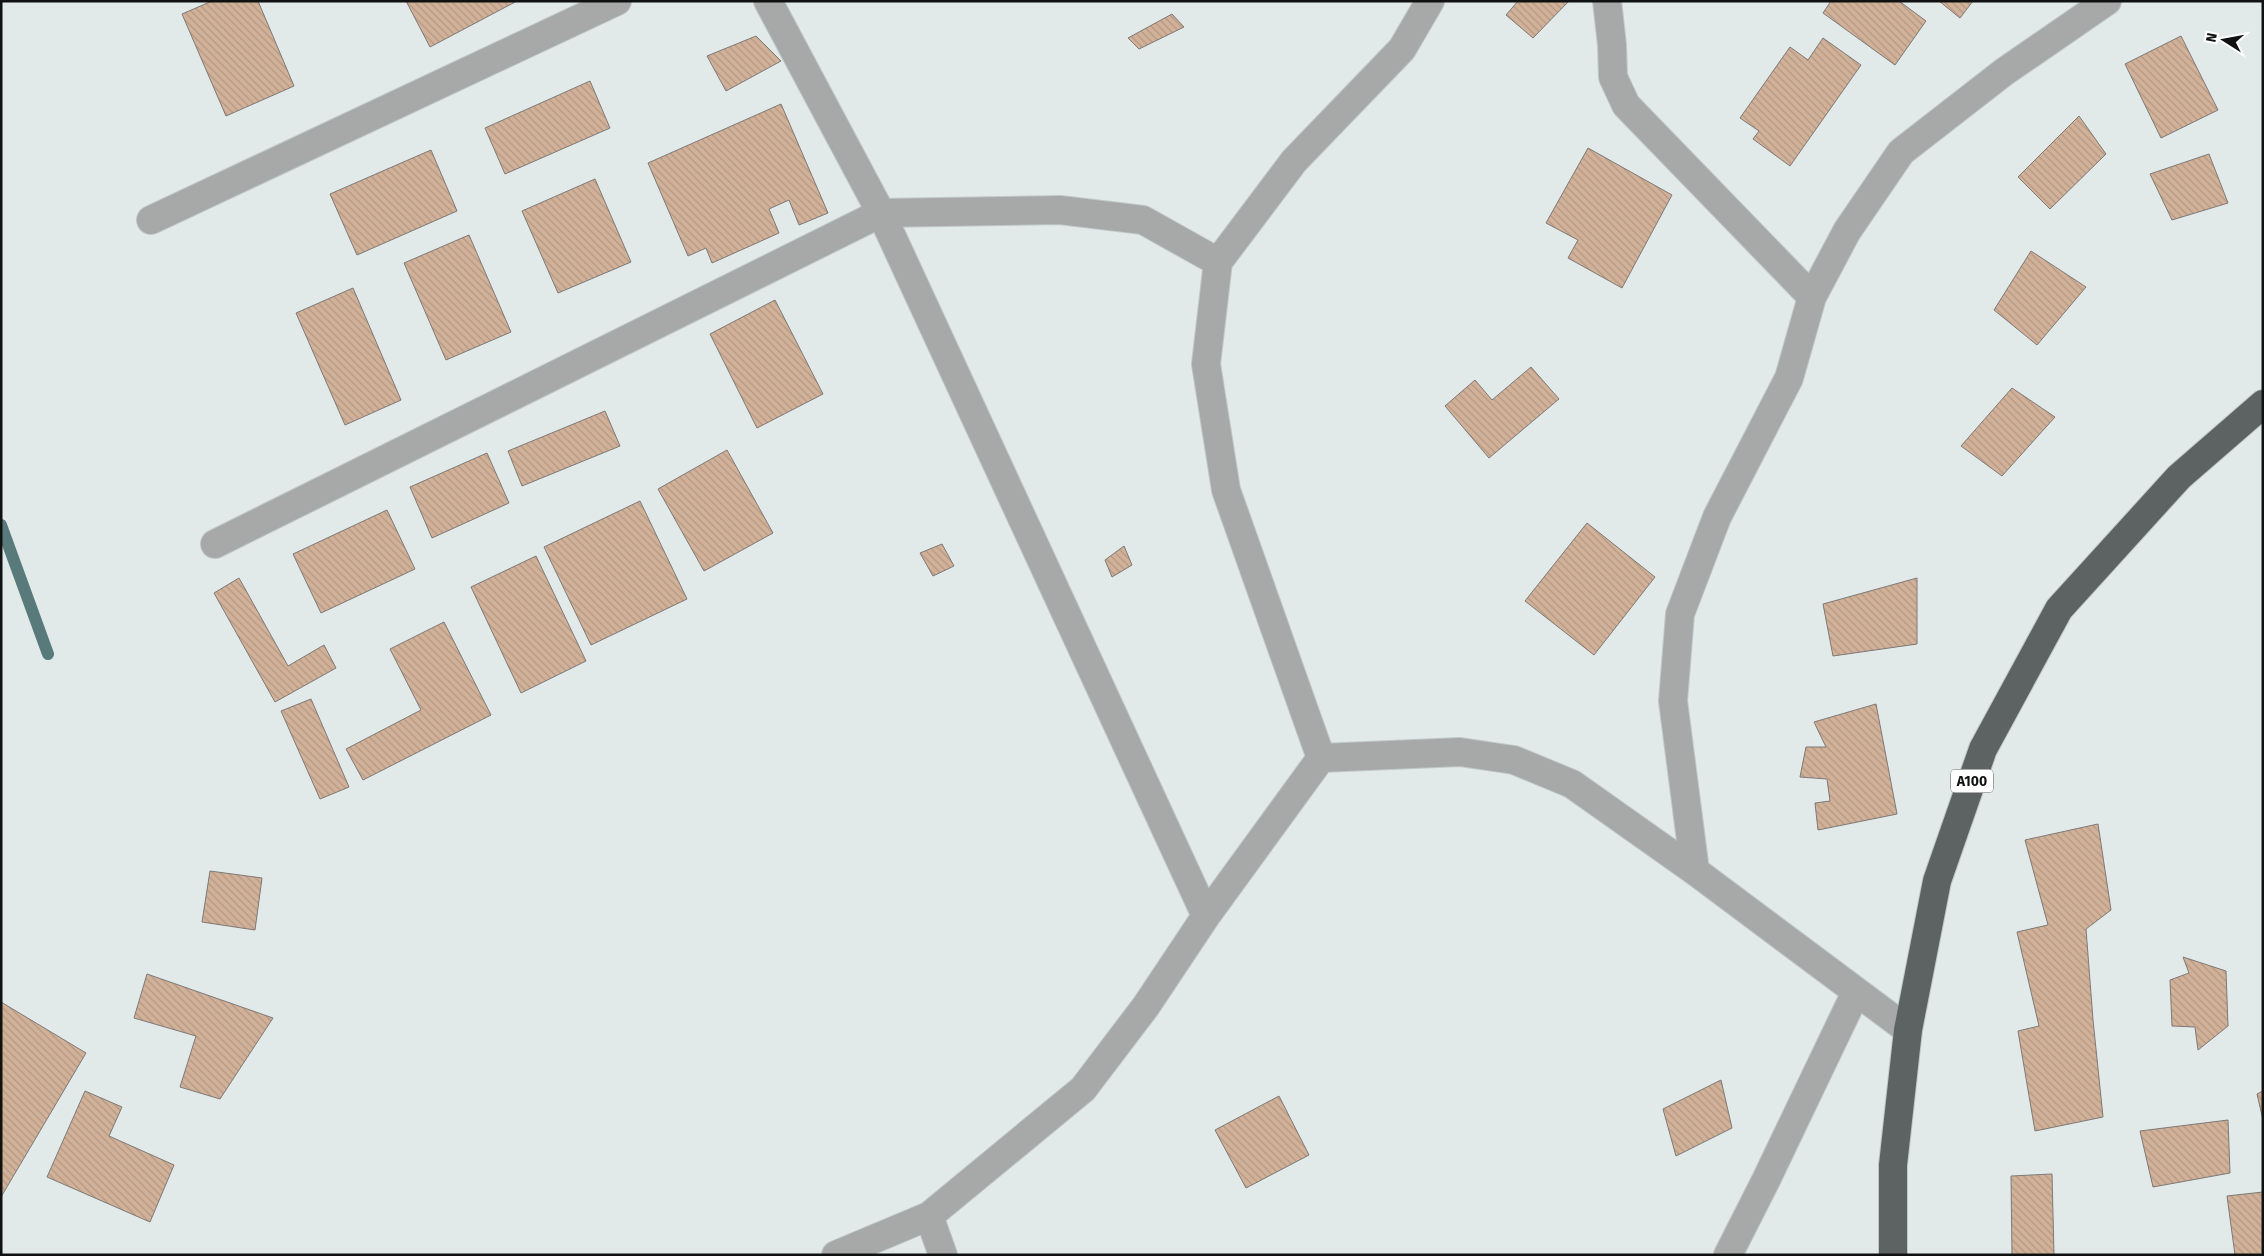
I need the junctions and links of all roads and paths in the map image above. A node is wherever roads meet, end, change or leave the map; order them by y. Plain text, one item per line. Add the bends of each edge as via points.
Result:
1 (617, 1) edge
2 (768, 1) edge
3 (1430, 1) edge
4 (1608, 1) edge
5 (2108, 1) edge
6 (881, 213) junction
7 (151, 220) dead end
8 (1218, 262) junction
9 (1812, 298) junction
10 (2263, 404) edge
11 (215, 544) dead end
12 (1321, 758) junction
13 (1695, 871) junction
14 (1206, 916) junction
15 (1856, 992) junction
16 (1908, 1030) junction
17 (929, 1216) junction
18 (836, 1255) edge
19 (943, 1255) edge
20 (1728, 1255) edge
21 (1893, 1255) edge

1 - 7 street
2 - 6 street
3 - 8 street via 1402,49 1294,161
4 - 9 street via 1613,77 1626,105
5 - 9 street via 2004,72 1901,152 1847,231
6 - 8 street via 1060,210 1143,220
6 - 11 street
6 - 14 street
8 - 12 street via 1206,364 1226,490
9 - 13 street via 1789,378 1717,517 1680,614 1673,702
10 - 16 highway, A100 via 2179,477 2059,609 1983,749 1937,881
12 - 13 street via 1460,752 1514,760 1572,784
12 - 14 street
13 - 15 street
14 - 17 street via 1146,1006 1083,1089
15 - 16 street
15 - 20 street
16 - 21 highway, A100 via 1893,1165
17 - 18 street
17 - 19 street

